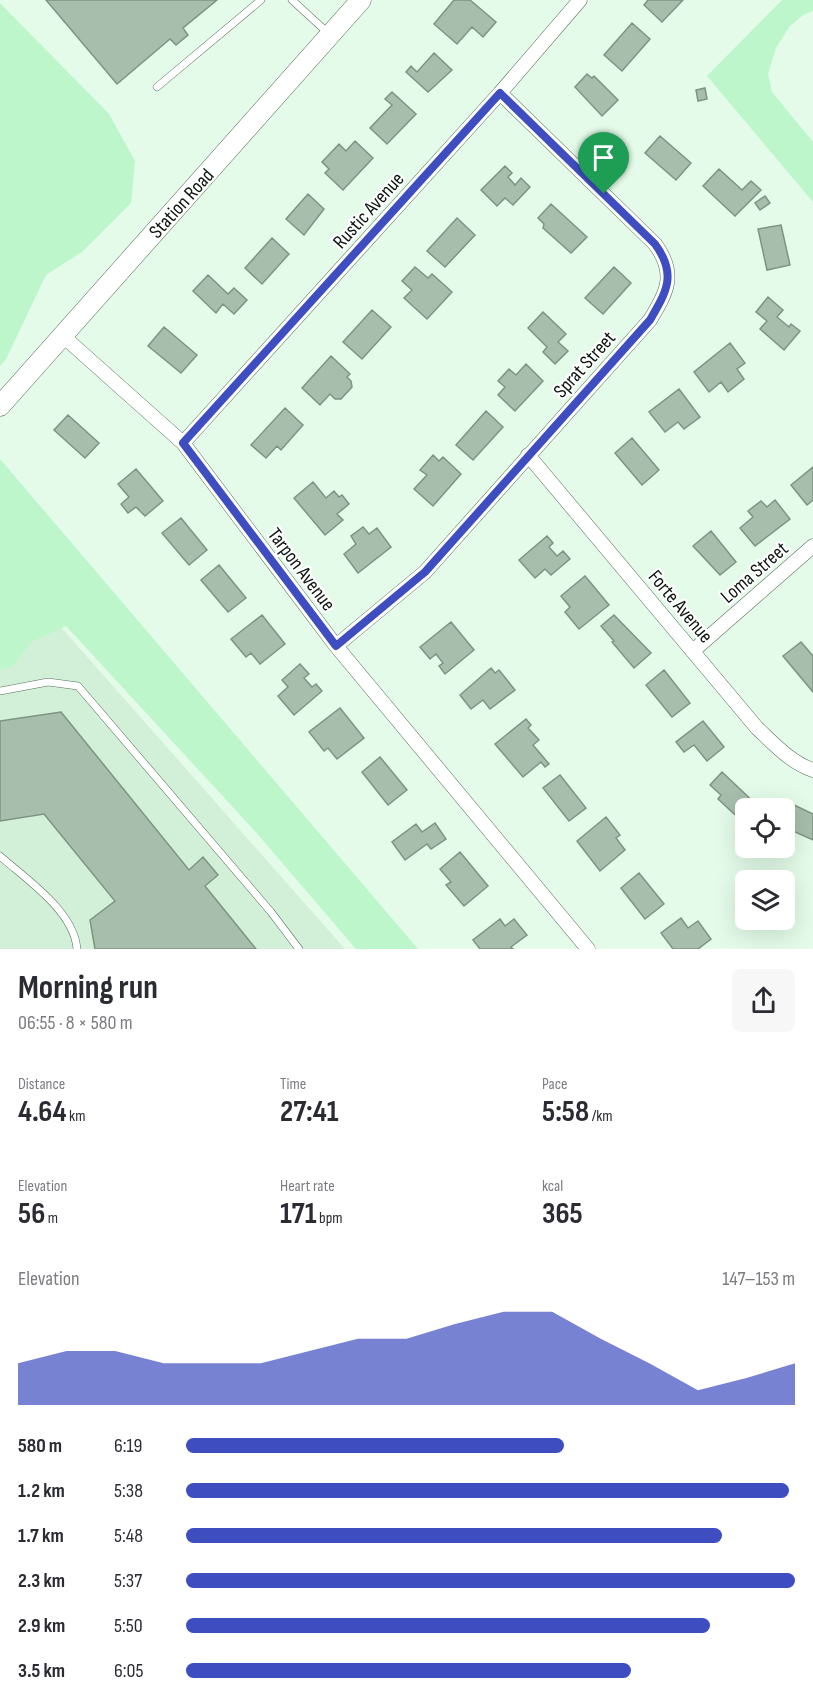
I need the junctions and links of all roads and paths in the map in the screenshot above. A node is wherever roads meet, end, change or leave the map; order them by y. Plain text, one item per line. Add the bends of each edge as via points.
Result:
1 (261, 0) edge
2 (292, 0) edge
3 (361, 0) edge
4 (580, 0) edge
5 (330, 35) junction
6 (158, 87) dead end
7 (500, 93) junction
8 (63, 336) junction
9 (0, 406) edge
10 (183, 443) junction
11 (528, 455) junction
12 (813, 546) edge
13 (336, 646) junction
14 (694, 650) junction
15 (0, 691) edge
16 (813, 770) edge
17 (0, 856) edge
18 (77, 949) edge
19 (299, 949) edge
20 (588, 949) edge

1 - 6 lane
2 - 5 lane
3 - 5 main road, Station Road
4 - 7 street, Rustic Avenue
5 - 8 main road, Station Road
7 - 10 street, Rustic Avenue
7 - 11 street, Sprat Street via 655,244 666,259 668,279 663,299 650,320
8 - 9 main road, Station Road
8 - 10 street, Tarpon Avenue
10 - 13 street, Tarpon Avenue
11 - 13 street, Sprat Street via 425,572
11 - 14 street, Forte Avenue
12 - 14 street, Loma Street
13 - 20 street, Tarpon Avenue
14 - 16 street, Forte Avenue via 757,728 780,750
15 - 19 lane via 48,682 78,686
17 - 18 lane via 62,912 76,936

